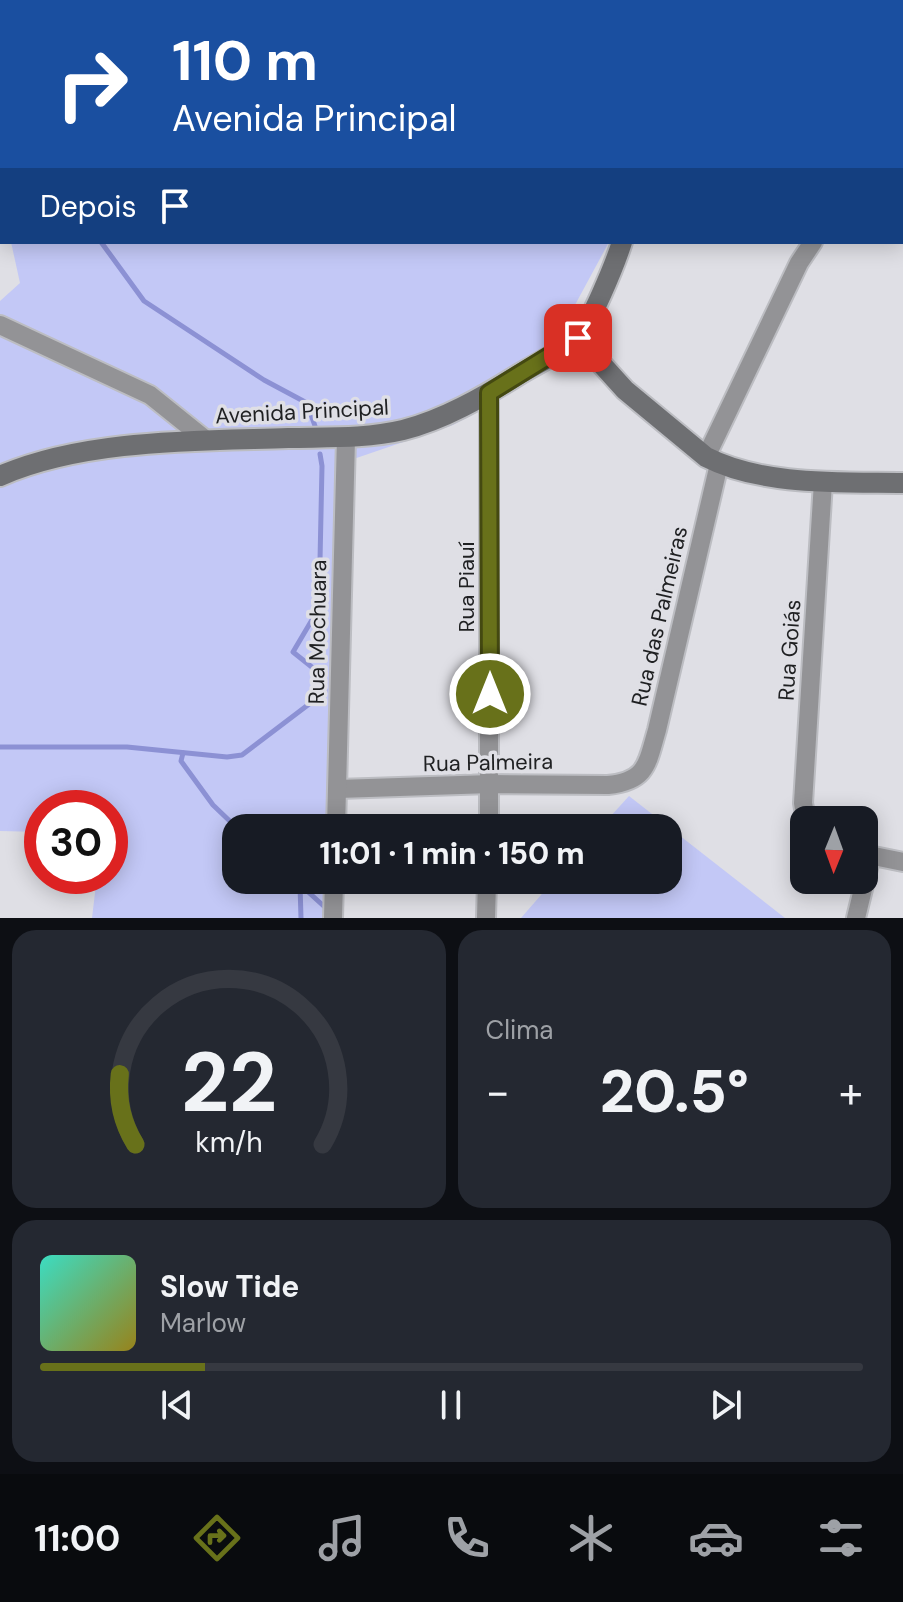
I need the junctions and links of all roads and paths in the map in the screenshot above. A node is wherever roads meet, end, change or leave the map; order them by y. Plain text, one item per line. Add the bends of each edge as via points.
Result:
1 (621, 244) edge
2 (812, 244) edge
3 (0, 325) edge
4 (578, 338) junction
5 (489, 393) junction
6 (346, 438) junction
7 (206, 440) junction
8 (712, 461) junction
9 (0, 476) edge
10 (823, 482) junction
11 (903, 483) edge
12 (639, 777) joint
13 (491, 784) junction
14 (338, 789) junction
15 (804, 806) edge
16 (337, 814) edge
17 (490, 814) edge
18 (878, 857) edge
19 (903, 862) edge
20 (334, 894) edge
21 (487, 894) edge
22 (861, 894) edge
23 (333, 918) edge
24 (486, 918) edge
25 (856, 918) edge

1 - 4 street
2 - 8 street, Rua das Palmeiras
3 - 7 street via 150,395
4 - 5 street, Avenida Principal
4 - 8 street via 625,390
5 - 6 street, Avenida Principal via 418,426
5 - 13 street, Rua Piauí
6 - 7 street, Avenida Principal
6 - 14 street, Rua Mochuara
7 - 9 street, Avenida Principal via 57,457
8 - 10 street via 768,476
8 - 12 street, Rua das Palmeiras via 661,716
10 - 11 street
10 - 15 street, Rua Goiás
12 - 13 street, Rua Palmeira via 608,785
13 - 14 street, Rua Palmeira
13 - 17 street, Rua Piauí
14 - 16 street, Rua Mochuara
18 - 19 street
20 - 23 street
21 - 24 street
22 - 25 street

